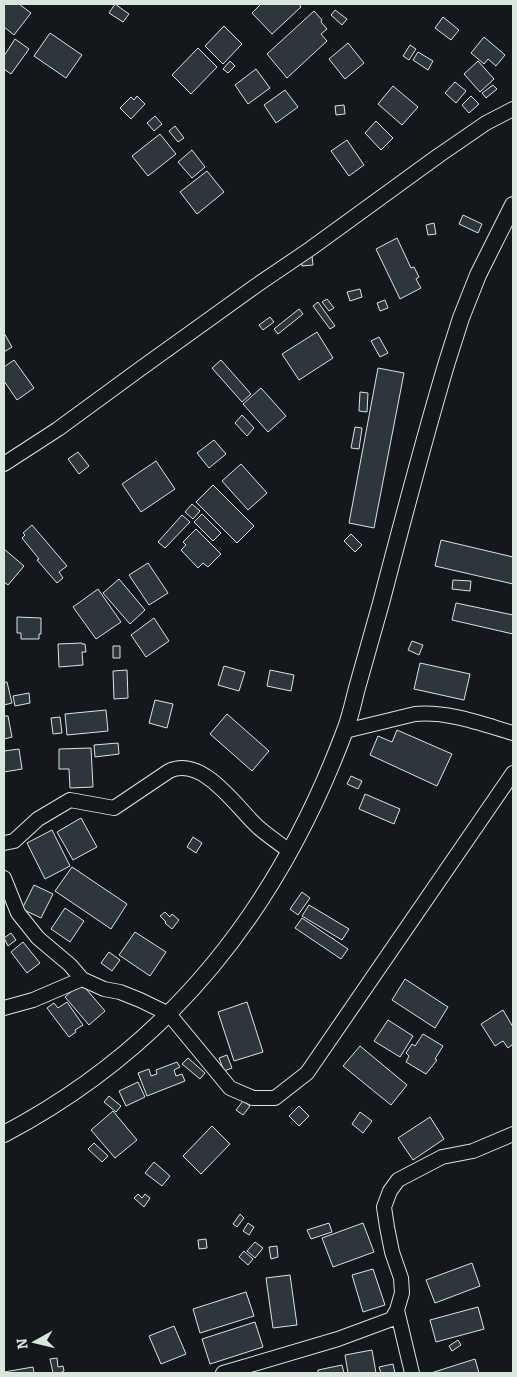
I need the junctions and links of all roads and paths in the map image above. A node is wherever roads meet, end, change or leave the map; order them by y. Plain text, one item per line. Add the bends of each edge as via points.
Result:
1 (513, 109) edge
2 (513, 205) edge
3 (4, 464) edge
4 (345, 731) junction
5 (513, 733) edge
6 (513, 773) edge
7 (4, 842) edge
8 (290, 850) junction
9 (4, 878) edge
10 (82, 979) junction
11 (4, 1008) edge
12 (169, 1014) junction
13 (4, 1134) edge
14 (513, 1134) edge
15 (397, 1310) junction
16 (223, 1373) edge
17 (412, 1373) edge

1 - 3 street via 446,150 58,429
2 - 4 street via 478,275 461,318
4 - 5 street via 426,713 457,717
4 - 8 street via 312,809
6 - 12 street via 307,1073 275,1098 253,1098 230,1088
7 - 8 street via 14,841 38,819 70,800 114,808 169,771 186,767 226,792 258,827
8 - 12 street via 250,917
9 - 10 street via 18,913 38,938
10 - 11 street via 33,1000
10 - 12 street
12 - 13 street via 80,1089
14 - 15 street via 472,1151 442,1157 398,1180 390,1191 384,1207 386,1227 401,1278 402,1292
15 - 16 street via 392,1319 368,1329
15 - 17 street

